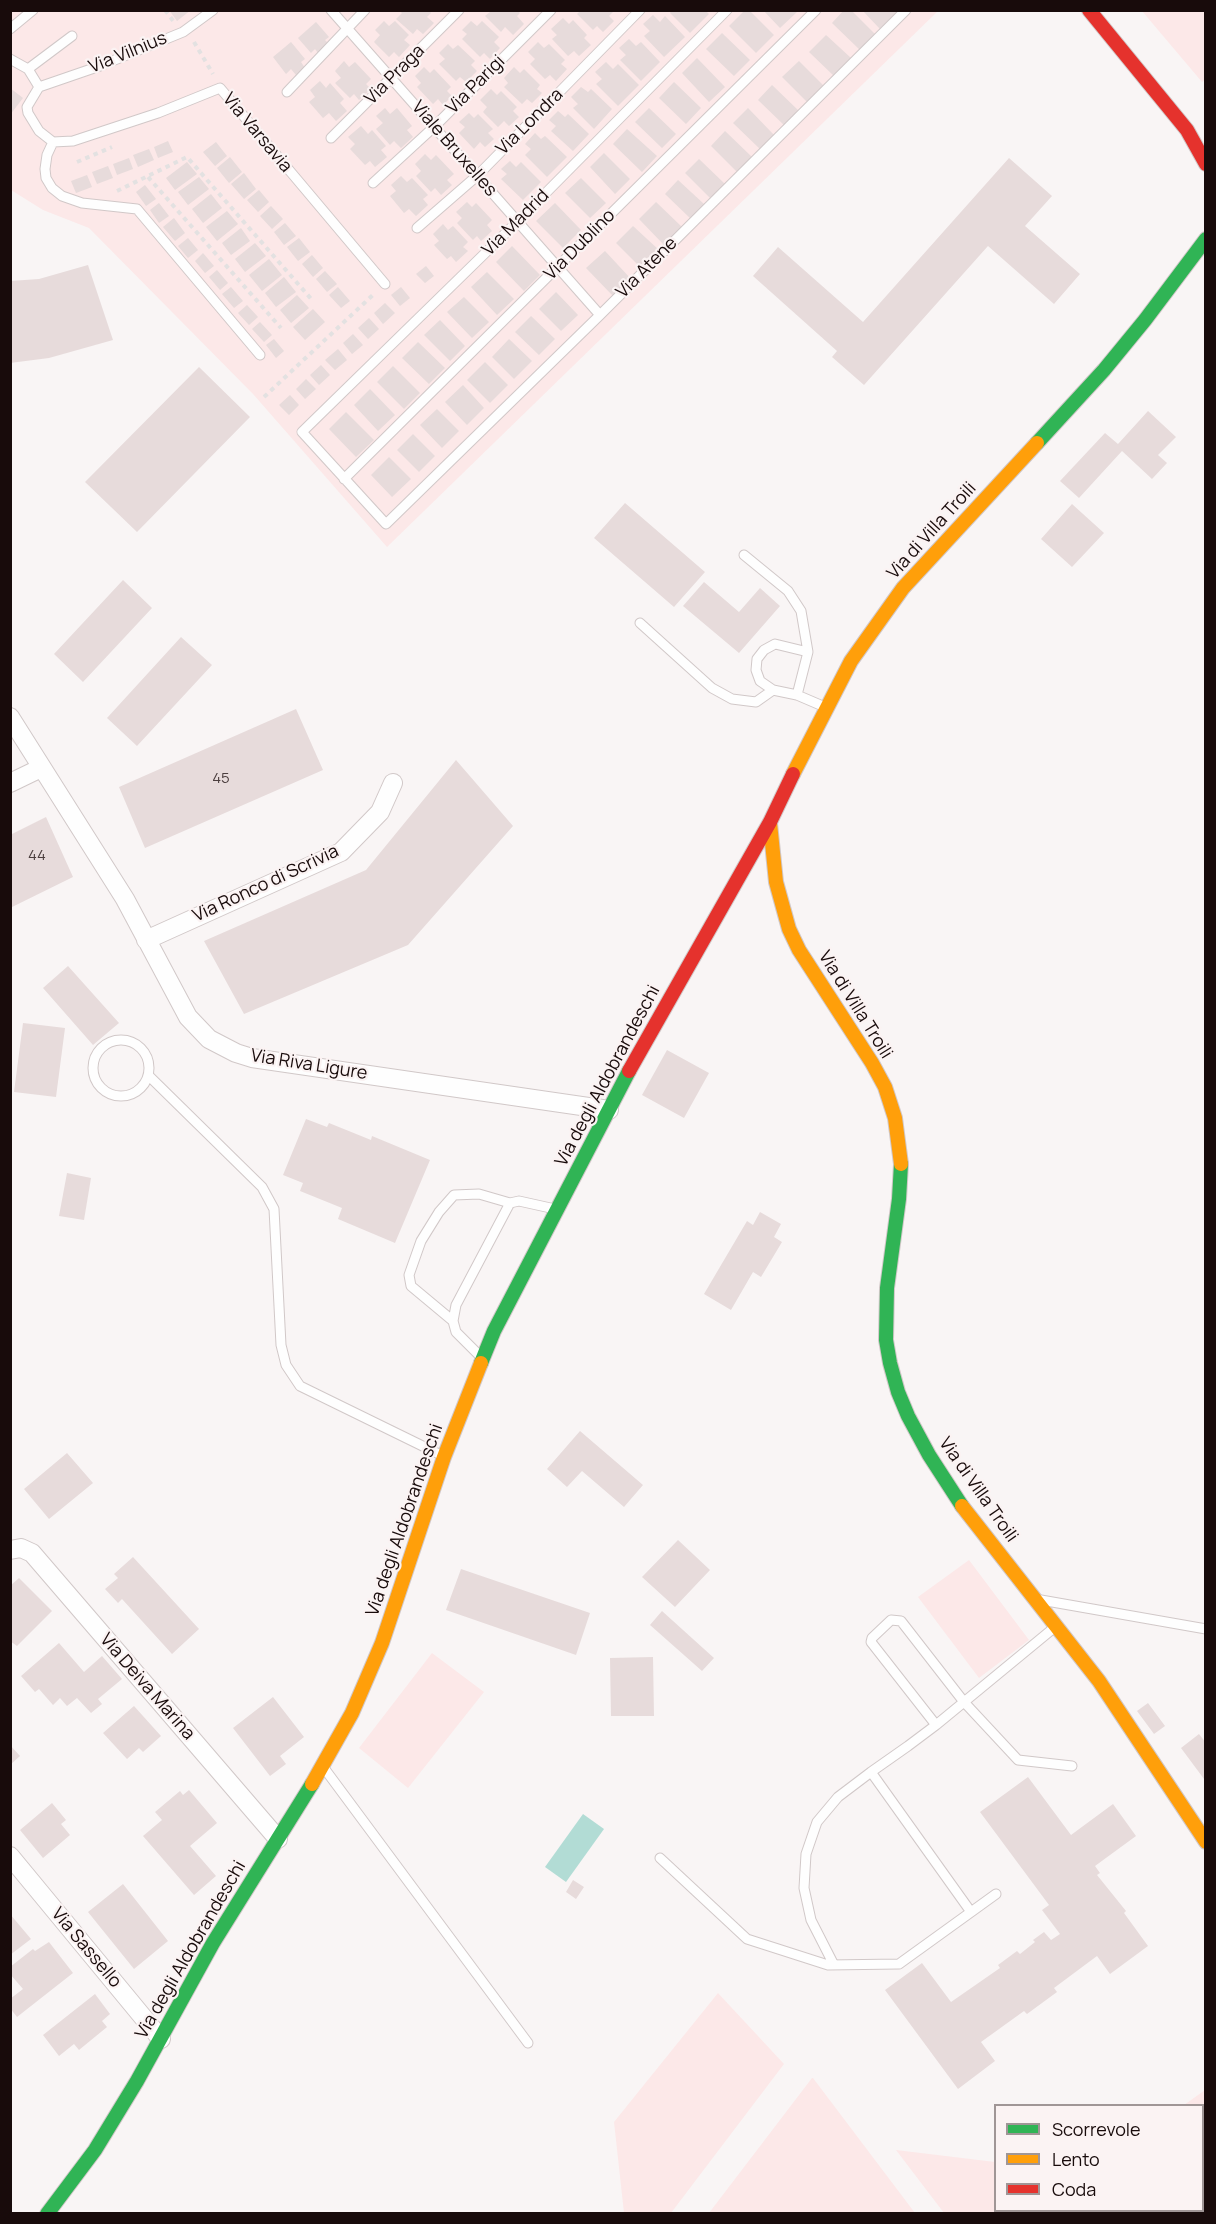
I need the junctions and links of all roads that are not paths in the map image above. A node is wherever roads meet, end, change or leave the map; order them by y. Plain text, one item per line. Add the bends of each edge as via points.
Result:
1 (33, 10) edge
2 (213, 10) edge
3 (331, 10) edge
4 (365, 10) edge
5 (459, 10) edge
6 (551, 10) edge
7 (640, 10) edge
8 (727, 10) edge
9 (816, 10) edge
10 (906, 10) edge
11 (1089, 10) edge
12 (10, 29) edge
13 (347, 29) junction
14 (72, 36) dead end
15 (10, 59) edge
16 (28, 69) junction
17 (392, 78) junction
18 (39, 87) junction
19 (287, 92) dead end
20 (435, 126) junction
21 (331, 138) dead end
22 (53, 142) junction
23 (1200, 144) edge
24 (1206, 164) edge
25 (478, 175) junction
26 (373, 183) dead end
27 (518, 221) junction
28 (417, 228) dead end
29 (1206, 239) edge
30 (558, 266) junction
31 (385, 284) road end
32 (600, 315) junction
33 (260, 356) dead end
34 (344, 479) junction
35 (744, 555) dead end
36 (640, 623) dead end
37 (808, 652) junction
38 (773, 690) junction
39 (797, 695) junction
40 (826, 708) junction
41 (10, 717) edge
42 (41, 768) junction
43 (10, 783) edge
44 (393, 783) dead end
45 (770, 822) junction
46 (146, 940) junction
47 (148, 1076) junction
48 (609, 1110) junction
49 (510, 1203) junction
50 (558, 1209) junction
51 (453, 1321) junction
52 (483, 1358) junction
53 (444, 1456) junction
54 (10, 1550) edge
55 (1036, 1599) junction
56 (1057, 1626) junction
57 (1206, 1629) edge
58 (964, 1702) junction
59 (936, 1725) junction
60 (323, 1766) junction
61 (1072, 1766) dead end
62 (871, 1772) junction
63 (278, 1839) junction
64 (1206, 1842) edge
65 (10, 1856) edge
66 (660, 1858) dead end
67 (996, 1894) dead end
68 (971, 1912) junction
69 (834, 1965) junction
70 (161, 2039) junction
71 (528, 2043) dead end
72 (47, 2214) edge

1 - 12 lane
2 - 18 lane, Via Vilnius via 187,30
3 - 13 lane, Viale Bruxelles
4 - 13 lane
5 - 17 lane, Via Praga
6 - 20 lane, Via Parigi
7 - 25 lane, Via Londra
8 - 27 lane, Via Madrid
9 - 30 lane, Via Dublino
10 - 32 lane, Via Atene
11 - 23 street
13 - 17 lane, Viale Bruxelles
13 - 19 lane
14 - 16 lane
15 - 16 lane
16 - 18 lane
17 - 20 lane, Viale Bruxelles
17 - 21 lane, Via Praga
18 - 22 lane via 27,107 28,113 39,131
20 - 25 lane, Viale Bruxelles
20 - 26 lane, Via Parigi
22 - 31 lane, Via Varsavia via 73,141 220,88
22 - 33 lane via 45,160 49,183 62,196 89,205 137,208
23 - 24 street
25 - 27 lane, Viale Bruxelles
25 - 28 lane, Via Londra
27 - 30 lane, Viale Bruxelles
27 - 34 lane, Via Madrid via 302,432
29 - 40 street, Via di Villa Troili via 1104,370 903,588 851,661
30 - 32 lane, Viale Bruxelles
30 - 34 lane, Via Dublino
32 - 34 lane, Via Atene via 386,524
35 - 37 lane via 788,591 801,611
36 - 38 lane via 712,688 732,699 756,702
37 - 38 lane via 775,644 764,650 757,659 756,670 760,681
37 - 39 lane
38 - 39 lane
39 - 40 lane
40 - 45 street, Via di Villa Troili
41 - 42 street, Via Riva Ligure
42 - 43 street
42 - 46 street, Via Riva Ligure via 125,899
44 - 46 street, Via Ronco di Scrivia via 380,812 341,852
45 - 48 street, Via degli Aldobrandeschi
45 - 55 street, Via di Villa Troili via 776,882 789,929 872,1063 895,1118 901,1173 885,1315 890,1363 898,1392 947,1484
46 - 48 street, Via Riva Ligure via 188,1017 209,1039 236,1053
47 - 47 lane via 137,1092 118,1097 100,1089 92,1071 97,1052 113,1041 133,1042 147,1056
47 - 53 lane via 262,1187 274,1209 281,1345 286,1365 300,1386
48 - 50 street, Via degli Aldobrandeschi
49 - 50 lane via 519,1201
49 - 51 lane via 456,1305
49 - 51 lane via 479,1194 454,1195 421,1241 409,1275 411,1286
50 - 52 street, Via degli Aldobrandeschi
51 - 52 lane via 456,1332
52 - 53 street, Via degli Aldobrandeschi
53 - 60 street, Via degli Aldobrandeschi via 382,1643 352,1713
54 - 63 street, Via Deiva Marina via 21,1548 32,1553
55 - 56 street, Via di Villa Troili
55 - 57 lane
56 - 58 lane
56 - 64 street, Via di Villa Troili via 1121,1713
58 - 59 lane
58 - 59 lane via 901,1620 891,1620 871,1642
58 - 61 lane via 1018,1760
59 - 62 lane
60 - 63 street, Via degli Aldobrandeschi
60 - 71 lane
62 - 68 lane
62 - 69 lane via 838,1797 817,1822 806,1854 804,1888 811,1920
63 - 70 street, Via degli Aldobrandeschi via 213,1943
65 - 70 street, Via Sassello
66 - 69 lane via 747,1939
67 - 68 lane
68 - 69 lane via 899,1964
70 - 72 street, Via degli Aldobrandeschi via 95,2150

